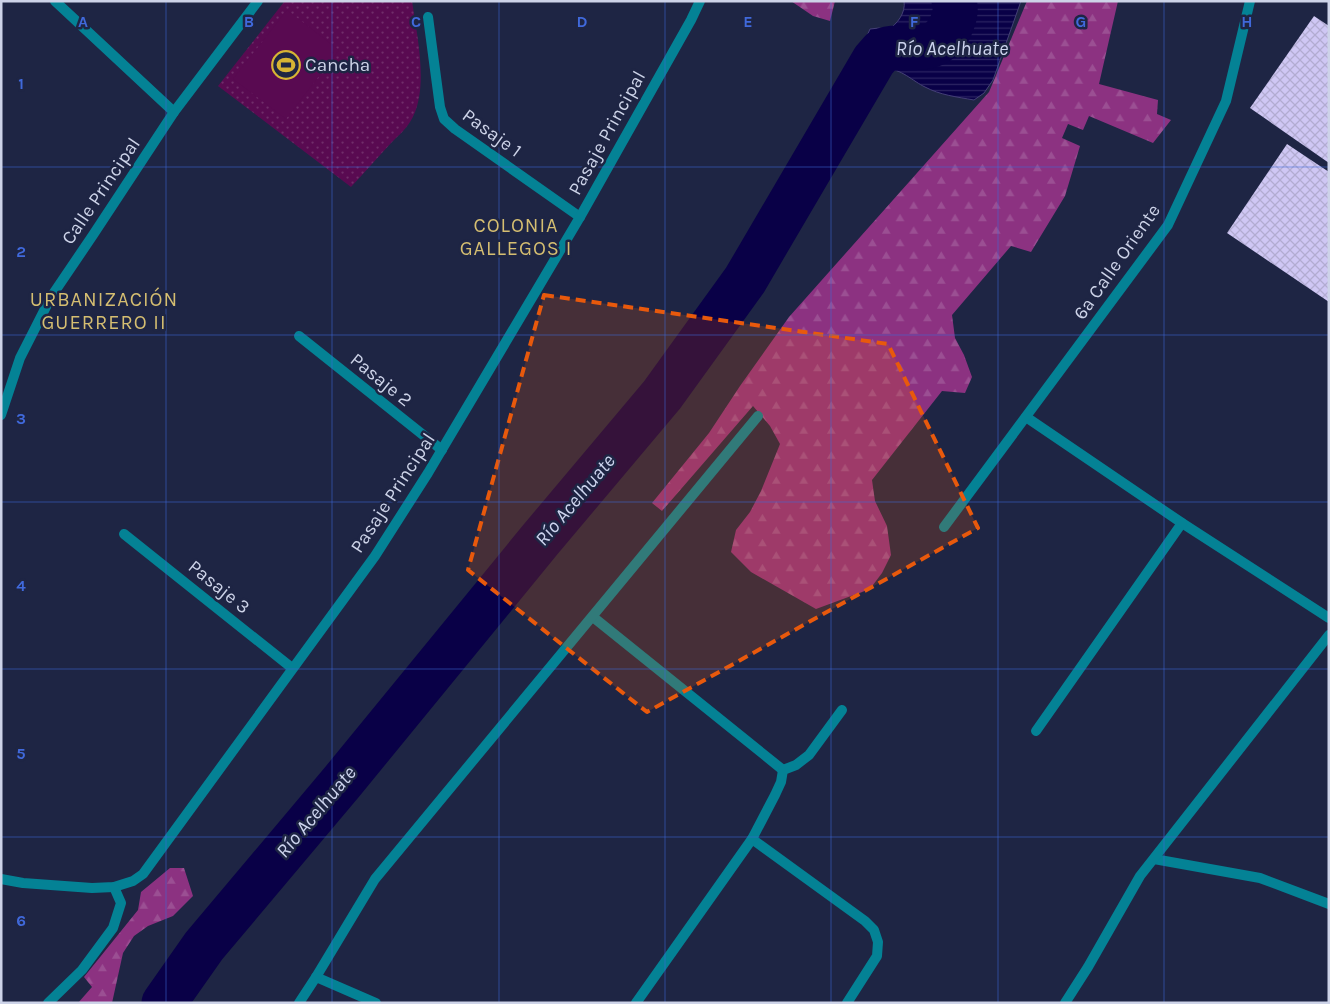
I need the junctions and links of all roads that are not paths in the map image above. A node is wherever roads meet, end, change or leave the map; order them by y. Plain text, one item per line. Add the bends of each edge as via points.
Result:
1 (55, 1) edge
2 (258, 1) edge
3 (700, 1) edge
4 (1250, 1) edge
5 (428, 17) dead end
6 (174, 112) junction
7 (580, 217) junction
8 (299, 336) dead end
9 (1, 415) edge
10 (758, 416) dead end
11 (1026, 417) junction
12 (442, 450) junction
13 (1182, 523) junction
14 (944, 527) dead end
15 (124, 534) dead end
16 (593, 617) junction
17 (1329, 618) edge
18 (1329, 635) edge
19 (292, 668) junction
20 (842, 710) dead end
21 (1036, 731) dead end
22 (783, 770) junction
23 (752, 839) junction
24 (1154, 858) junction
25 (1, 879) edge
26 (114, 887) junction
27 (1329, 904) edge
28 (316, 977) junction
29 (48, 1003) edge
30 (299, 1003) edge
31 (376, 1003) edge
32 (636, 1003) edge
33 (847, 1003) edge
34 (1065, 1003) edge

1 - 6 street
2 - 6 street, Calle Principal
3 - 7 street, Pasaje Principal
4 - 11 street, 6a Calle Oriente via 1226,101 1168,225
5 - 7 street, Pasaje 1 via 444,119
6 - 9 street, Calle Principal via 51,297 20,358
7 - 12 street, Pasaje Principal
8 - 12 street, Pasaje 2
10 - 16 street
11 - 13 street
11 - 14 street, 6a Calle Oriente
12 - 19 street, Pasaje Principal via 375,556
13 - 17 street
13 - 21 street
15 - 19 street, Pasaje 3
16 - 22 street
16 - 28 street via 375,879
18 - 24 street
19 - 26 street, Pasaje Principal via 143,874
20 - 22 street via 810,755
22 - 23 street via 776,795
23 - 32 street
23 - 33 street via 874,930 878,942 877,956
24 - 27 street via 1260,878
24 - 34 street via 1140,876
25 - 26 street, Pasaje Principal via 92,888
26 - 29 street via 121,903 113,928 82,970
28 - 30 street
28 - 31 street

